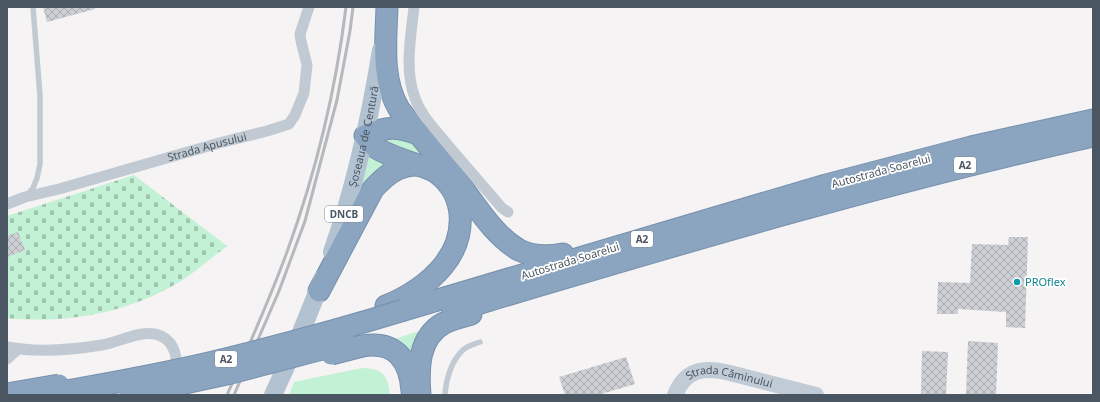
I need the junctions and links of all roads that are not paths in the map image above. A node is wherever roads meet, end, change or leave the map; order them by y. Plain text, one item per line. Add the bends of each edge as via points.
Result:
1 (33, 7) edge
2 (309, 7) edge
3 (387, 7) edge
4 (414, 7) edge
5 (1093, 120) edge
6 (419, 134) junction
7 (365, 136) junction
8 (1093, 136) edge
9 (443, 152) junction
10 (417, 165) junction
11 (880, 171) junction
12 (25, 197) junction
13 (839, 198) junction
14 (7, 204) edge
15 (508, 212) dead end
16 (319, 291) junction
17 (405, 311) junction
18 (480, 342) dead end
19 (12, 348) edge
20 (7, 358) edge
21 (276, 390) edge
22 (7, 394) edge
23 (45, 395) edge
24 (130, 395) edge
25 (167, 395) edge
26 (171, 395) edge
27 (412, 395) edge
28 (420, 395) edge
29 (445, 395) edge
30 (675, 395) edge
31 (816, 395) edge

1 - 12 lane via 40,96 40,164 33,188
2 - 12 street, Strada Apusului via 300,34 307,64 304,93 289,124
3 - 6 highway via 389,85 399,109
3 - 7 main road, Șoseaua de Centură / DNCB
4 - 9 street via 410,52 414,97
5 - 11 highway, Autostrada Soarelui / A2 via 999,140
6 - 7 highway via 390,128
6 - 9 highway
7 - 10 highway via 383,152
7 - 16 main road, Șoseaua de Centură / DNCB via 342,223
8 - 13 highway, Autostrada Soarelui / A2 via 982,161
9 - 11 highway via 498,232 521,250 540,256 562,254 846,172
9 - 15 street
10 - 16 highway via 404,166 392,172 373,189
10 - 17 highway via 437,173 452,189 458,202 460,226 453,252 443,266 419,289
11 - 17 highway, Autostrada Soarelui / A2 via 774,200
12 - 14 street, Strada Apusului
13 - 17 highway, Autostrada Soarelui / A2
13 - 28 highway via 808,216 446,322 434,330 425,343 419,372
16 - 21 main road, Șoseaua de Centură / DNCB
17 - 22 highway, bridge via 385,307 232,349
17 - 23 highway, Autostrada Soarelui / A2, bridge via 225,359 121,382
17 - 24 highway, Autostrada Soarelui / A2, bridge via 335,346
18 - 29 lane via 462,350 449,373
19 - 20 street
19 - 26 street via 61,349 102,345 142,334 161,336 176,353 177,374
25 - 27 highway, bridge via 362,346 381,345 399,354 403,359 410,373
30 - 31 street, Strada Căminului via 685,378 697,371 712,370

